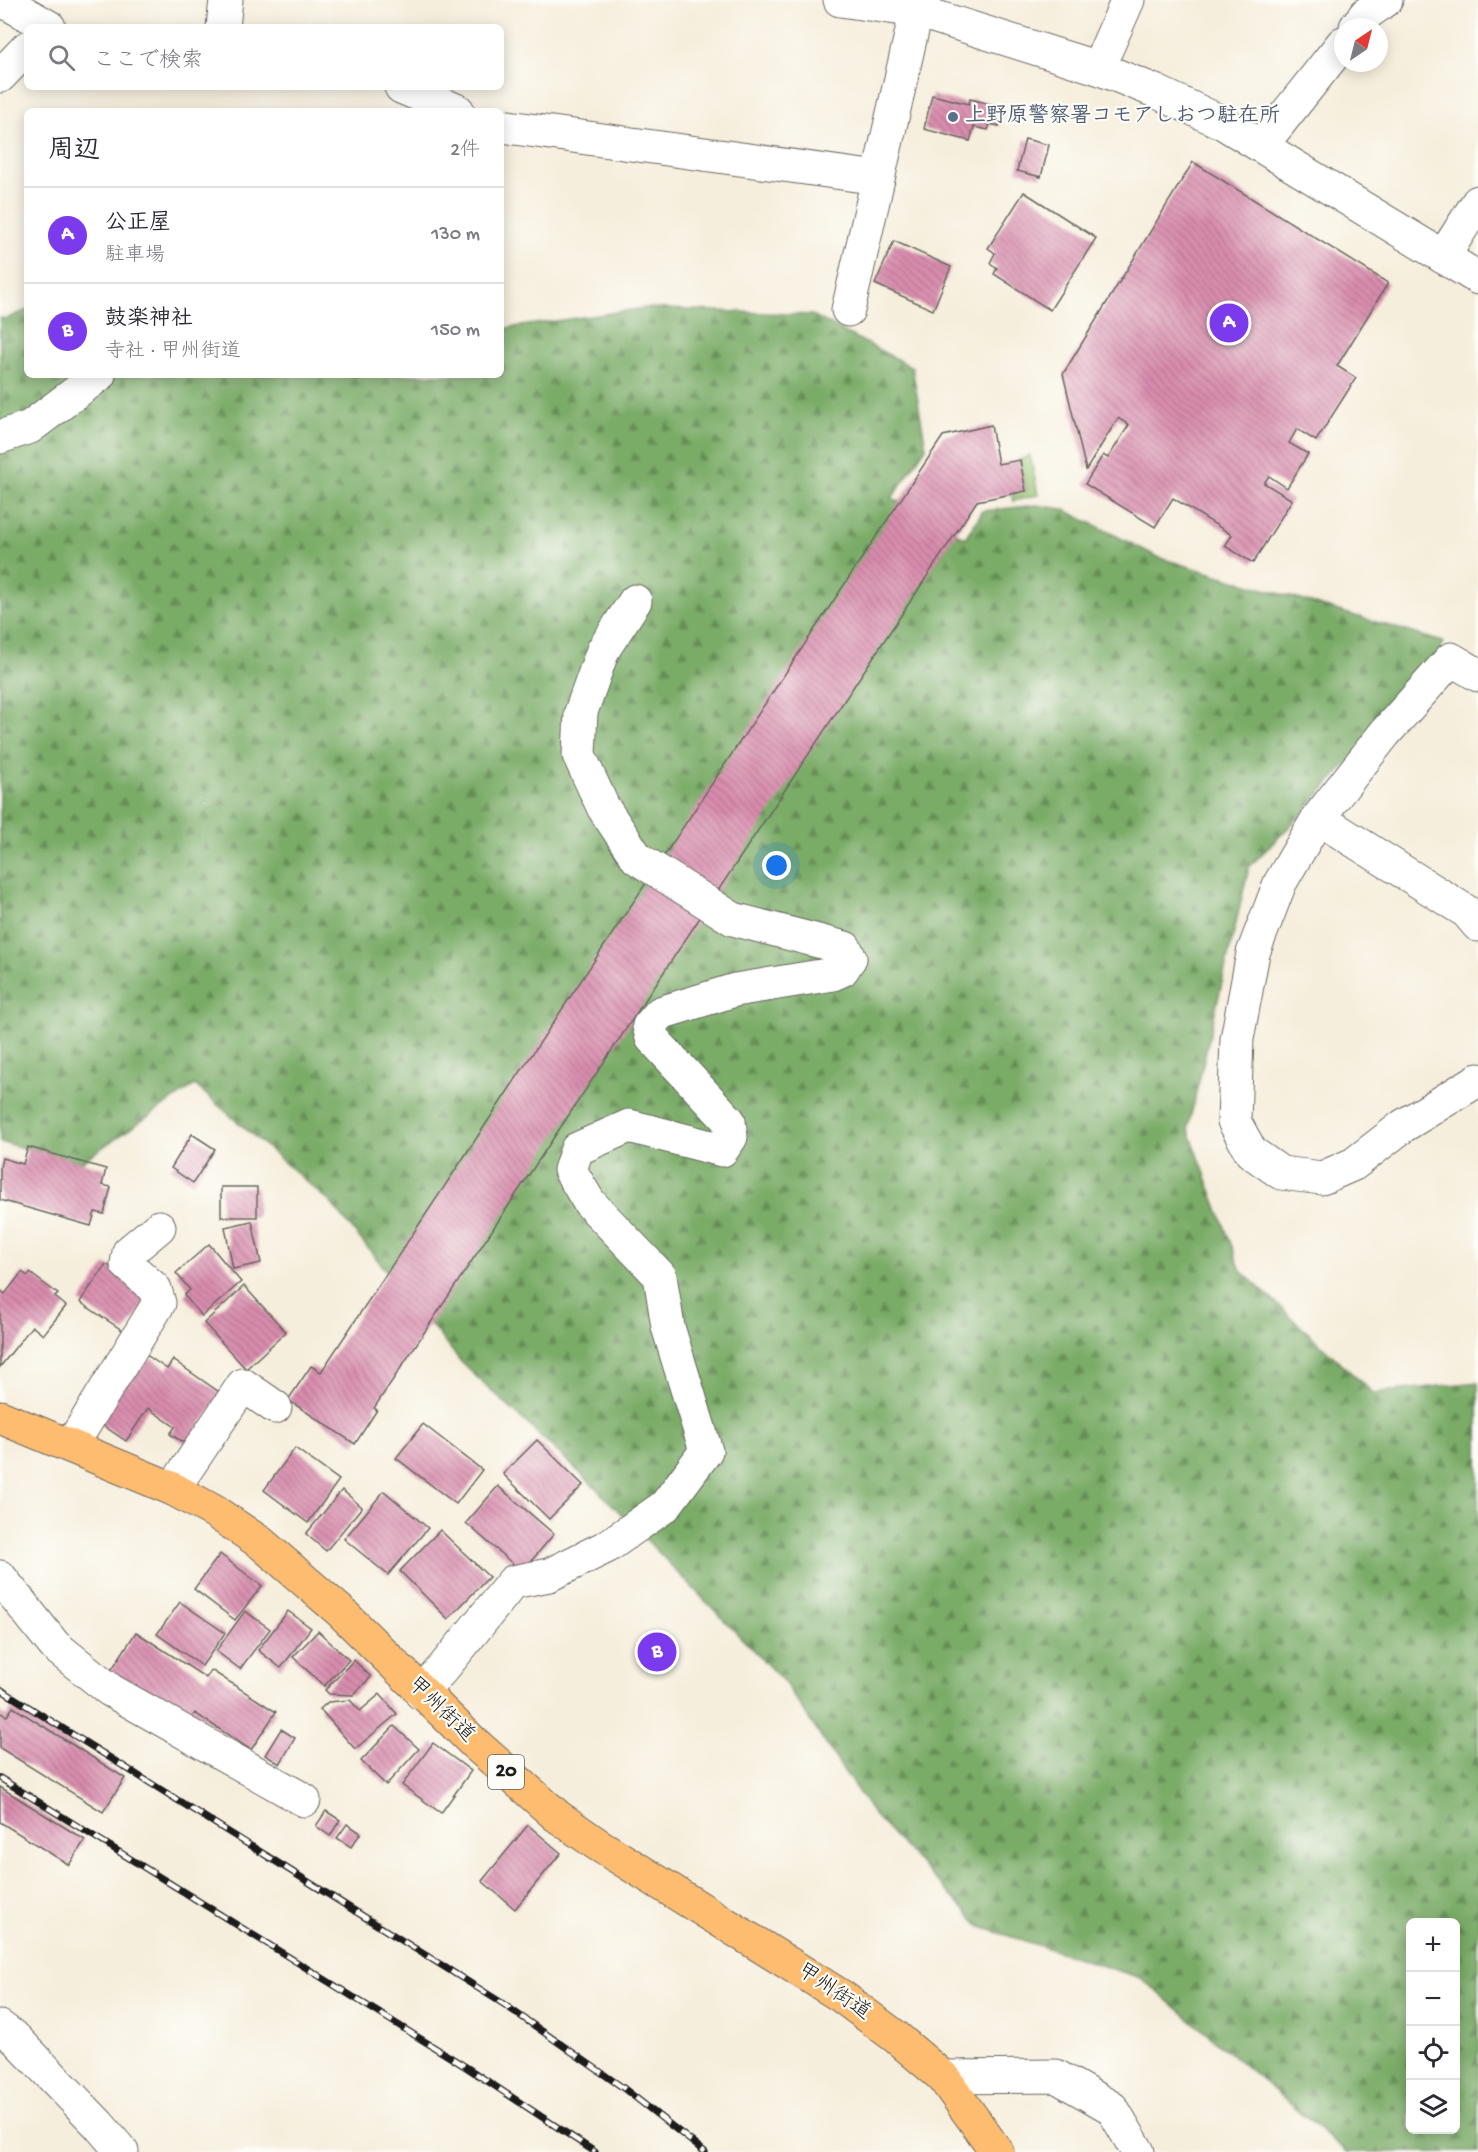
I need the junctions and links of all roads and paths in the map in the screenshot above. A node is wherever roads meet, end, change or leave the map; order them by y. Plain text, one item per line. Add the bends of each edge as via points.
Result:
1 (2, 0) edge
2 (226, 0) edge
3 (840, 0) edge
4 (1128, 0) edge
5 (918, 5) edge
6 (43, 24) edge
7 (223, 24) edge
8 (24, 51) edge
9 (1334, 54) edge
10 (1098, 68) junction
11 (0, 76) edge
12 (410, 97) edge
13 (448, 108) edge
14 (504, 126) edge
15 (1261, 146) junction
16 (878, 177) junction
17 (1478, 202) edge
18 (1443, 257) junction
19 (1478, 278) edge
20 (848, 310) dead end
21 (95, 378) edge
22 (0, 437) edge
23 (635, 601) dead end
24 (1478, 675) edge
25 (1318, 818) junction
26 (1478, 925) edge
27 (1478, 1080) edge
28 (159, 1227) dead end
29 (275, 1407) dead end
30 (0, 1417) edge
31 (72, 1446) junction
32 (173, 1489) junction
33 (0, 1577) edge
34 (421, 1693) junction
35 (304, 1800) dead end
36 (0, 2027) edge
37 (943, 2077) junction
38 (122, 2152) edge
39 (997, 2152) edge
40 (1138, 2152) edge

1 - 6 street
2 - 7 street
3 - 5 street
4 - 10 street
5 - 10 street
5 - 16 street
8 - 11 street
9 - 15 street
10 - 15 street via 1165,95
12 - 13 street
14 - 16 street
15 - 18 street
16 - 20 street
17 - 18 street
18 - 19 street
21 - 22 street via 30,427
23 - 34 street via 603,650 581,712 579,755 603,807 637,858 733,919 845,948 850,958 842,970 833,974 735,990 660,1014 649,1026 652,1038 729,1121 731,1137 722,1150 629,1126 577,1149 570,1170 589,1202 660,1276 668,1327 706,1451 664,1506 608,1546 549,1575 513,1581
24 - 25 street via 1451,659 1385,733
25 - 26 street via 1467,912
25 - 27 street via 1280,884 1253,953 1236,1039 1234,1121 1251,1152 1281,1173 1322,1178 1354,1164 1403,1126
28 - 31 street via 129,1252 127,1264 155,1289 159,1303
29 - 32 street via 243,1385
30 - 31 highway, 甲州街道 / 20
31 - 32 highway, 甲州街道 / 20
32 - 34 highway, 甲州街道 / 20 via 261,1542 341,1612
33 - 35 street via 55,1646 110,1690
34 - 37 highway, 甲州街道 / 20 via 557,1816 841,1996
36 - 38 street via 23,2046
37 - 39 highway, 甲州街道 / 20
37 - 40 street via 1056,2076 1112,2108

